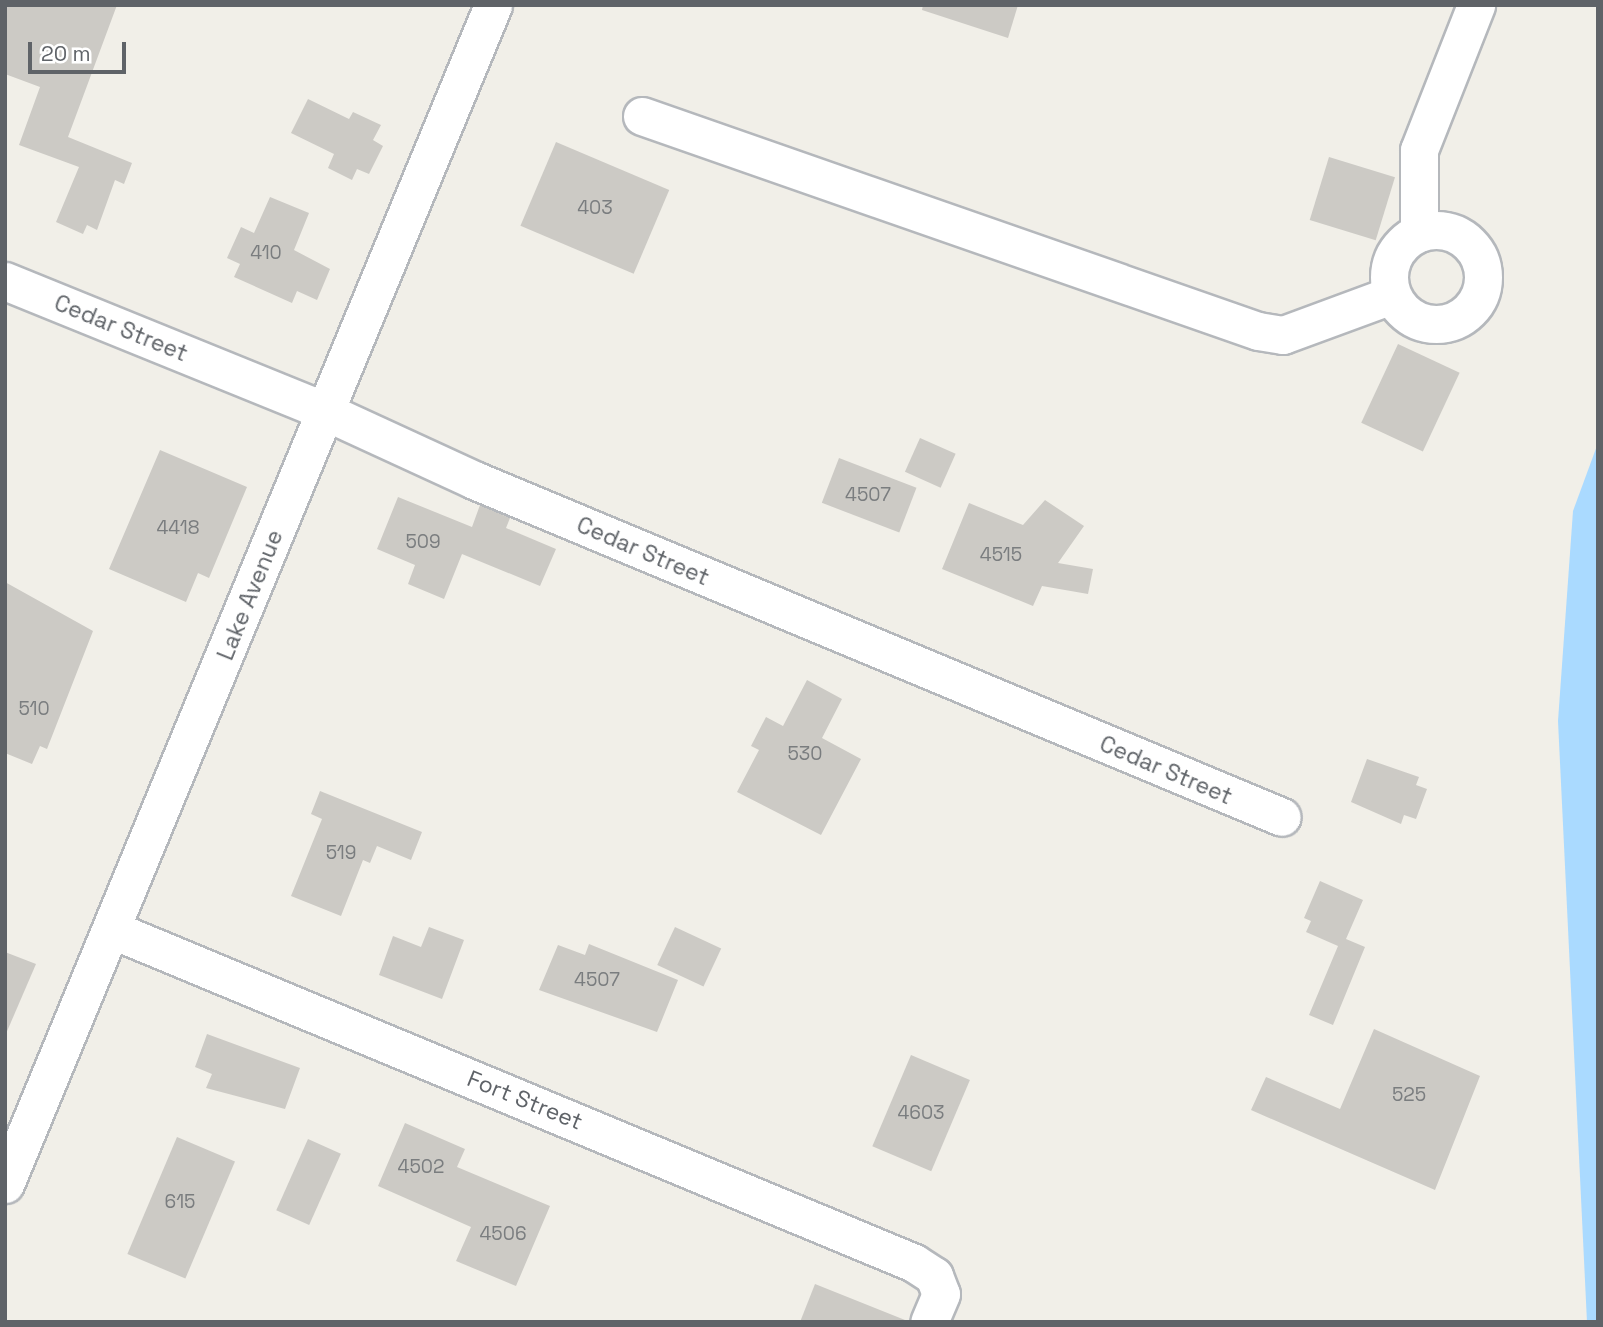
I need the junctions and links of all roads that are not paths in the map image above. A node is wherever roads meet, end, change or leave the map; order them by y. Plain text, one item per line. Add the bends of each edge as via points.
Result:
1 (493, 5) edge
2 (1476, 5) edge
3 (642, 116) dead end
4 (1419, 233) junction
5 (5, 281) edge
6 (1392, 295) junction
7 (322, 410) junction
8 (1282, 817) dead end
9 (113, 930) junction
10 (5, 1184) edge
11 (929, 1322) edge

1 - 7 street, Lake Avenue
2 - 4 street via 1419,150
3 - 6 street via 1258,331 1283,335
4 - 6 street via 1392,258
4 - 6 street via 1447,232 1471,244 1482,270 1480,297 1469,312 1434,325 1402,311
5 - 7 street, Cedar Street
7 - 8 street, Cedar Street via 474,480
7 - 9 street, Lake Avenue
9 - 10 street, Lake Avenue
9 - 11 street, Fort Street via 584,1124 934,1276 941,1294

